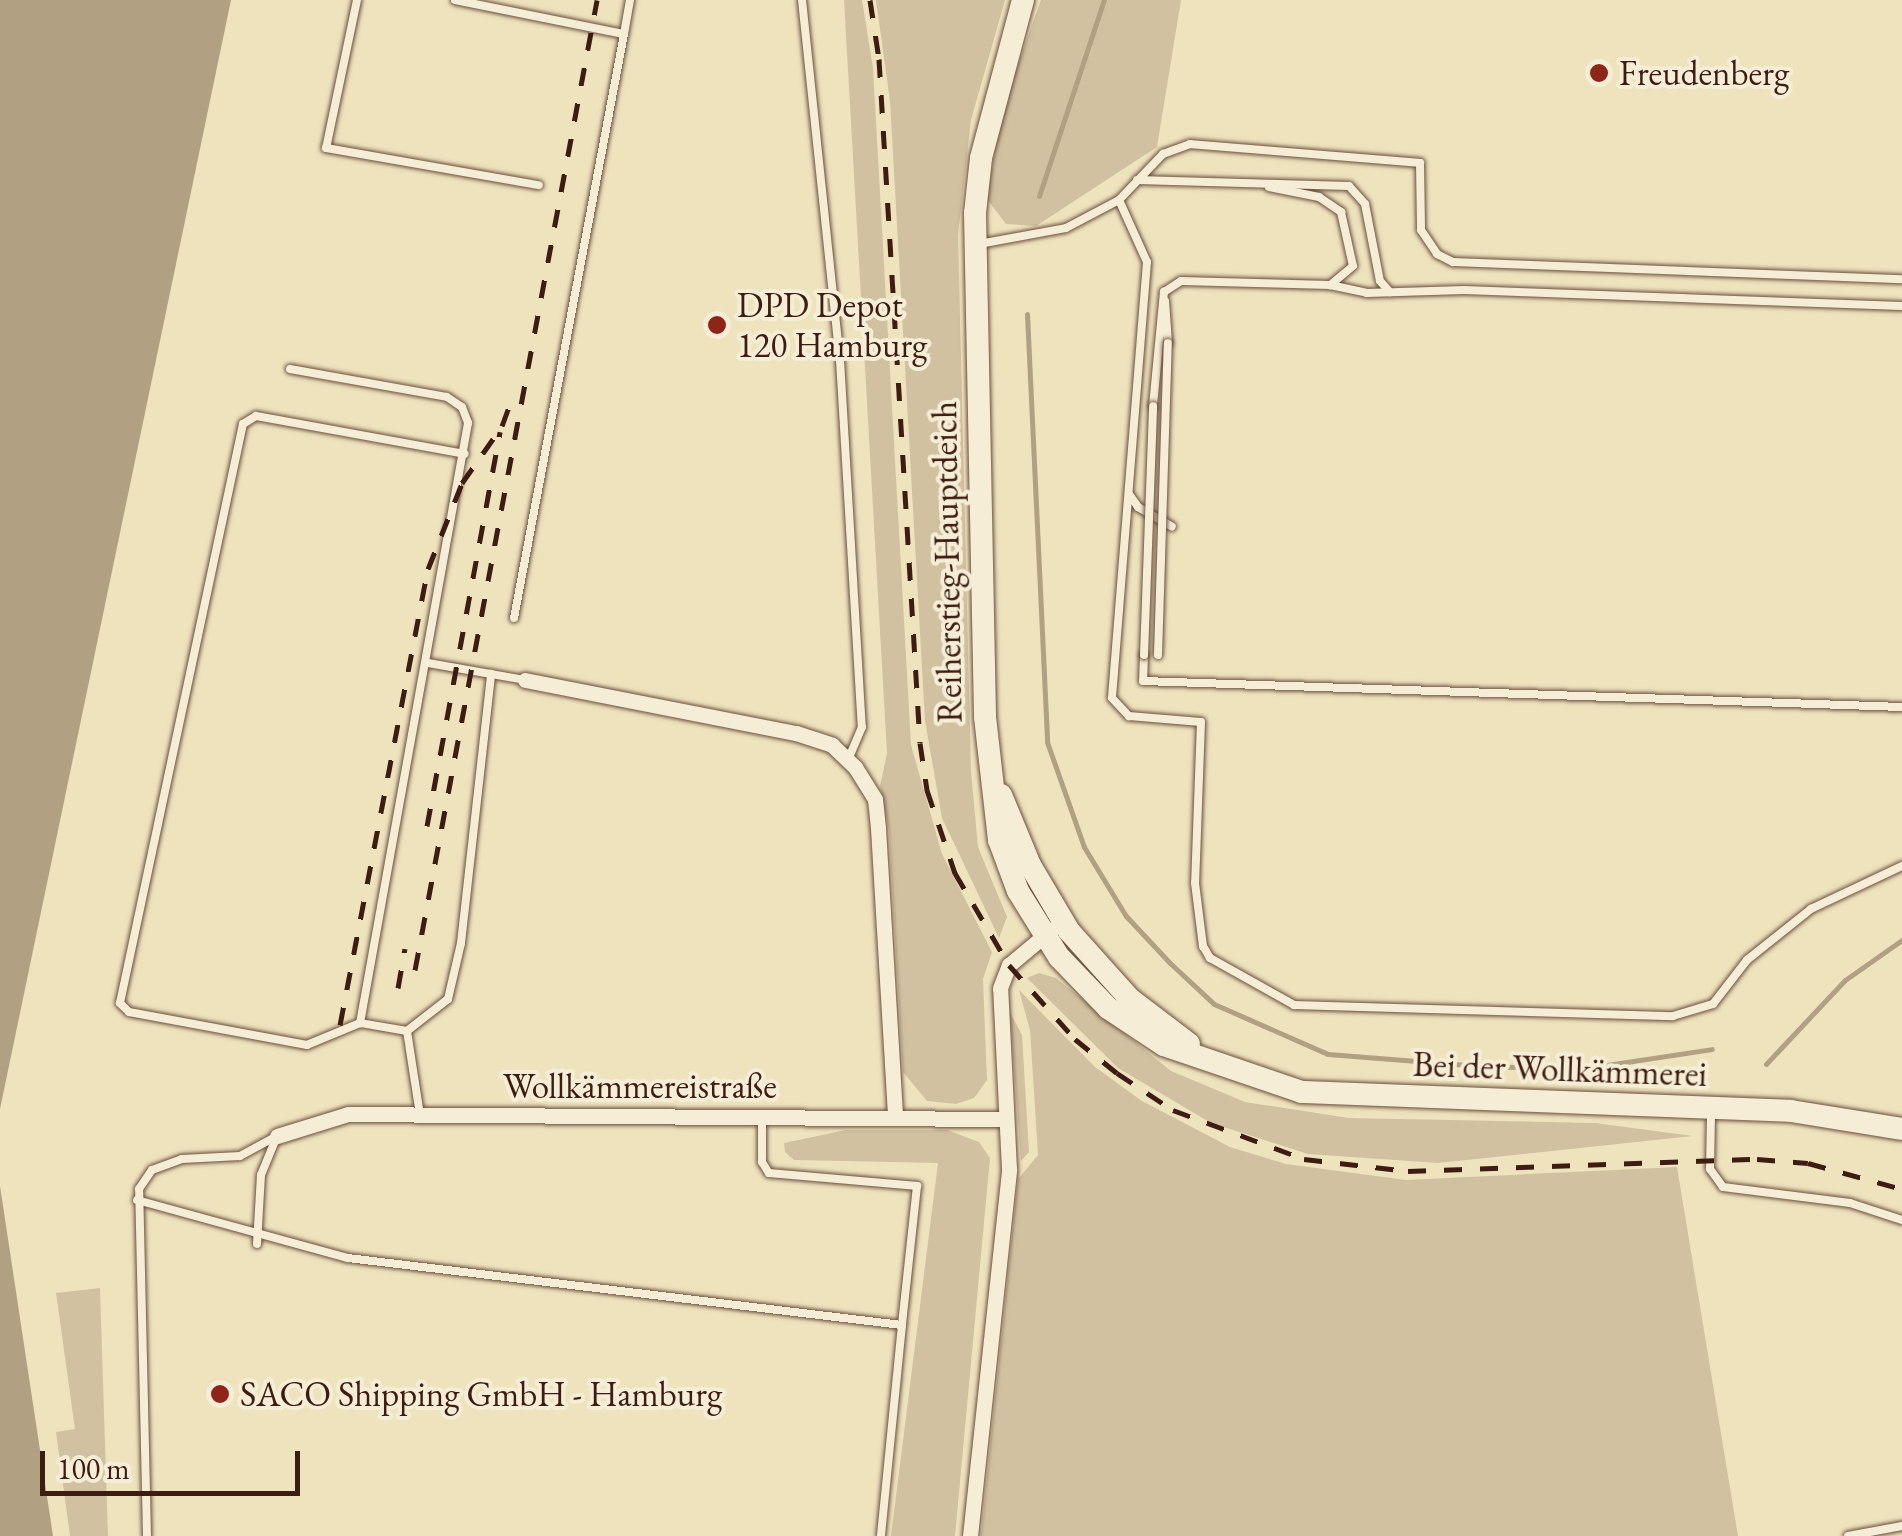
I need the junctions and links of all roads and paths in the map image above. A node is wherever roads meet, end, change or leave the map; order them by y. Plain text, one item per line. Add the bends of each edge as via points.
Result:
1 (357, 0) edge
2 (455, 0) edge
3 (630, 0) edge
4 (802, 0) edge
5 (1022, 0) edge
6 (624, 34) junction
7 (1137, 180) junction
8 (1250, 184) junction
9 (539, 186) dead end
10 (1118, 200) junction
11 (975, 244) junction
12 (1902, 279) edge
13 (1330, 285) junction
14 (1164, 292) junction
15 (1394, 294) junction
16 (1902, 306) edge
17 (290, 369) dead end
18 (464, 454) junction
19 (1129, 489) junction
20 (1172, 527) dead end
21 (514, 618) dead end
22 (1158, 655) dead end
23 (428, 662) junction
24 (491, 674) junction
25 (525, 680) joint
26 (1902, 707) edge
27 (848, 760) junction
28 (991, 769) joint
29 (1902, 866) edge
30 (1054, 928) junction
31 (360, 1023) junction
32 (406, 1031) junction
33 (1711, 1109) junction
34 (420, 1115) junction
35 (762, 1117) junction
36 (895, 1118) junction
37 (1006, 1119) junction
38 (1902, 1130) edge
39 (277, 1136) junction
40 (138, 1200) junction
41 (1902, 1220) edge
42 (257, 1231) junction
43 (256, 1244) dead end
44 (902, 1325) junction
45 (1902, 1526) edge
46 (147, 1536) edge
47 (881, 1536) edge
48 (970, 1536) edge
49 (1848, 1536) edge

1 - 9 lane via 326,148
2 - 6 lane
3 - 6 lane
4 - 27 lane via 840,360 862,727
5 - 11 main road, Reiherstieg-Hauptdeich via 980,158
6 - 21 lane
7 - 8 lane
7 - 10 lane
7 - 12 lane via 1163,154 1190,144 1420,163 1421,230 1437,254 1453,262
8 - 13 lane via 1304,192 1341,212 1353,266
8 - 15 lane via 1348,186 1365,204 1380,281
10 - 11 lane via 1066,228
10 - 19 lane via 1147,262
11 - 28 main road, Reiherstieg-Hauptdeich
13 - 14 lane via 1190,280
13 - 15 lane
14 - 22 lane, bridge
14 - 26 lane, bridge via 1153,406 1144,681
15 - 16 lane via 1464,290
17 - 18 lane via 447,398 462,407 468,423
18 - 23 lane
18 - 31 lane via 256,416 243,424 120,1003 128,1012 307,1045
19 - 20 lane via 1138,507
19 - 29 lane via 1112,698 1129,716 1201,722 1195,883 1202,946 1210,958 1286,1002 1644,1018 1692,1012 1712,1004 1747,960 1801,916
23 - 24 lane
23 - 31 lane
24 - 25 lane
24 - 32 lane via 461,943 448,999
25 - 27 street via 796,733 832,745
27 - 36 street via 875,799
28 - 30 main road, Bei der Wollkämmerei via 999,840
30 - 33 main road, Bei der Wollkämmerei via 1087,989 1131,1026 1220,1064 1334,1096
30 - 37 street via 1006,969 1000,988
31 - 32 lane
32 - 34 lane
33 - 38 main road, Bei der Wollkämmerei via 1829,1115
33 - 41 lane via 1710,1168 1723,1187 1850,1203
34 - 35 street, Wollkämmereistraße
34 - 39 street, Wollkämmereistraße via 348,1114
35 - 36 street, Wollkämmereistraße
35 - 44 lane via 762,1162 769,1172 918,1186
36 - 37 street, Wollkämmereistraße
37 - 48 street via 1009,1169
39 - 40 lane via 240,1156 182,1159 152,1170
39 - 42 lane via 260,1175
40 - 42 lane
40 - 46 lane
42 - 43 lane
42 - 44 lane via 348,1258
44 - 47 lane
45 - 49 lane

